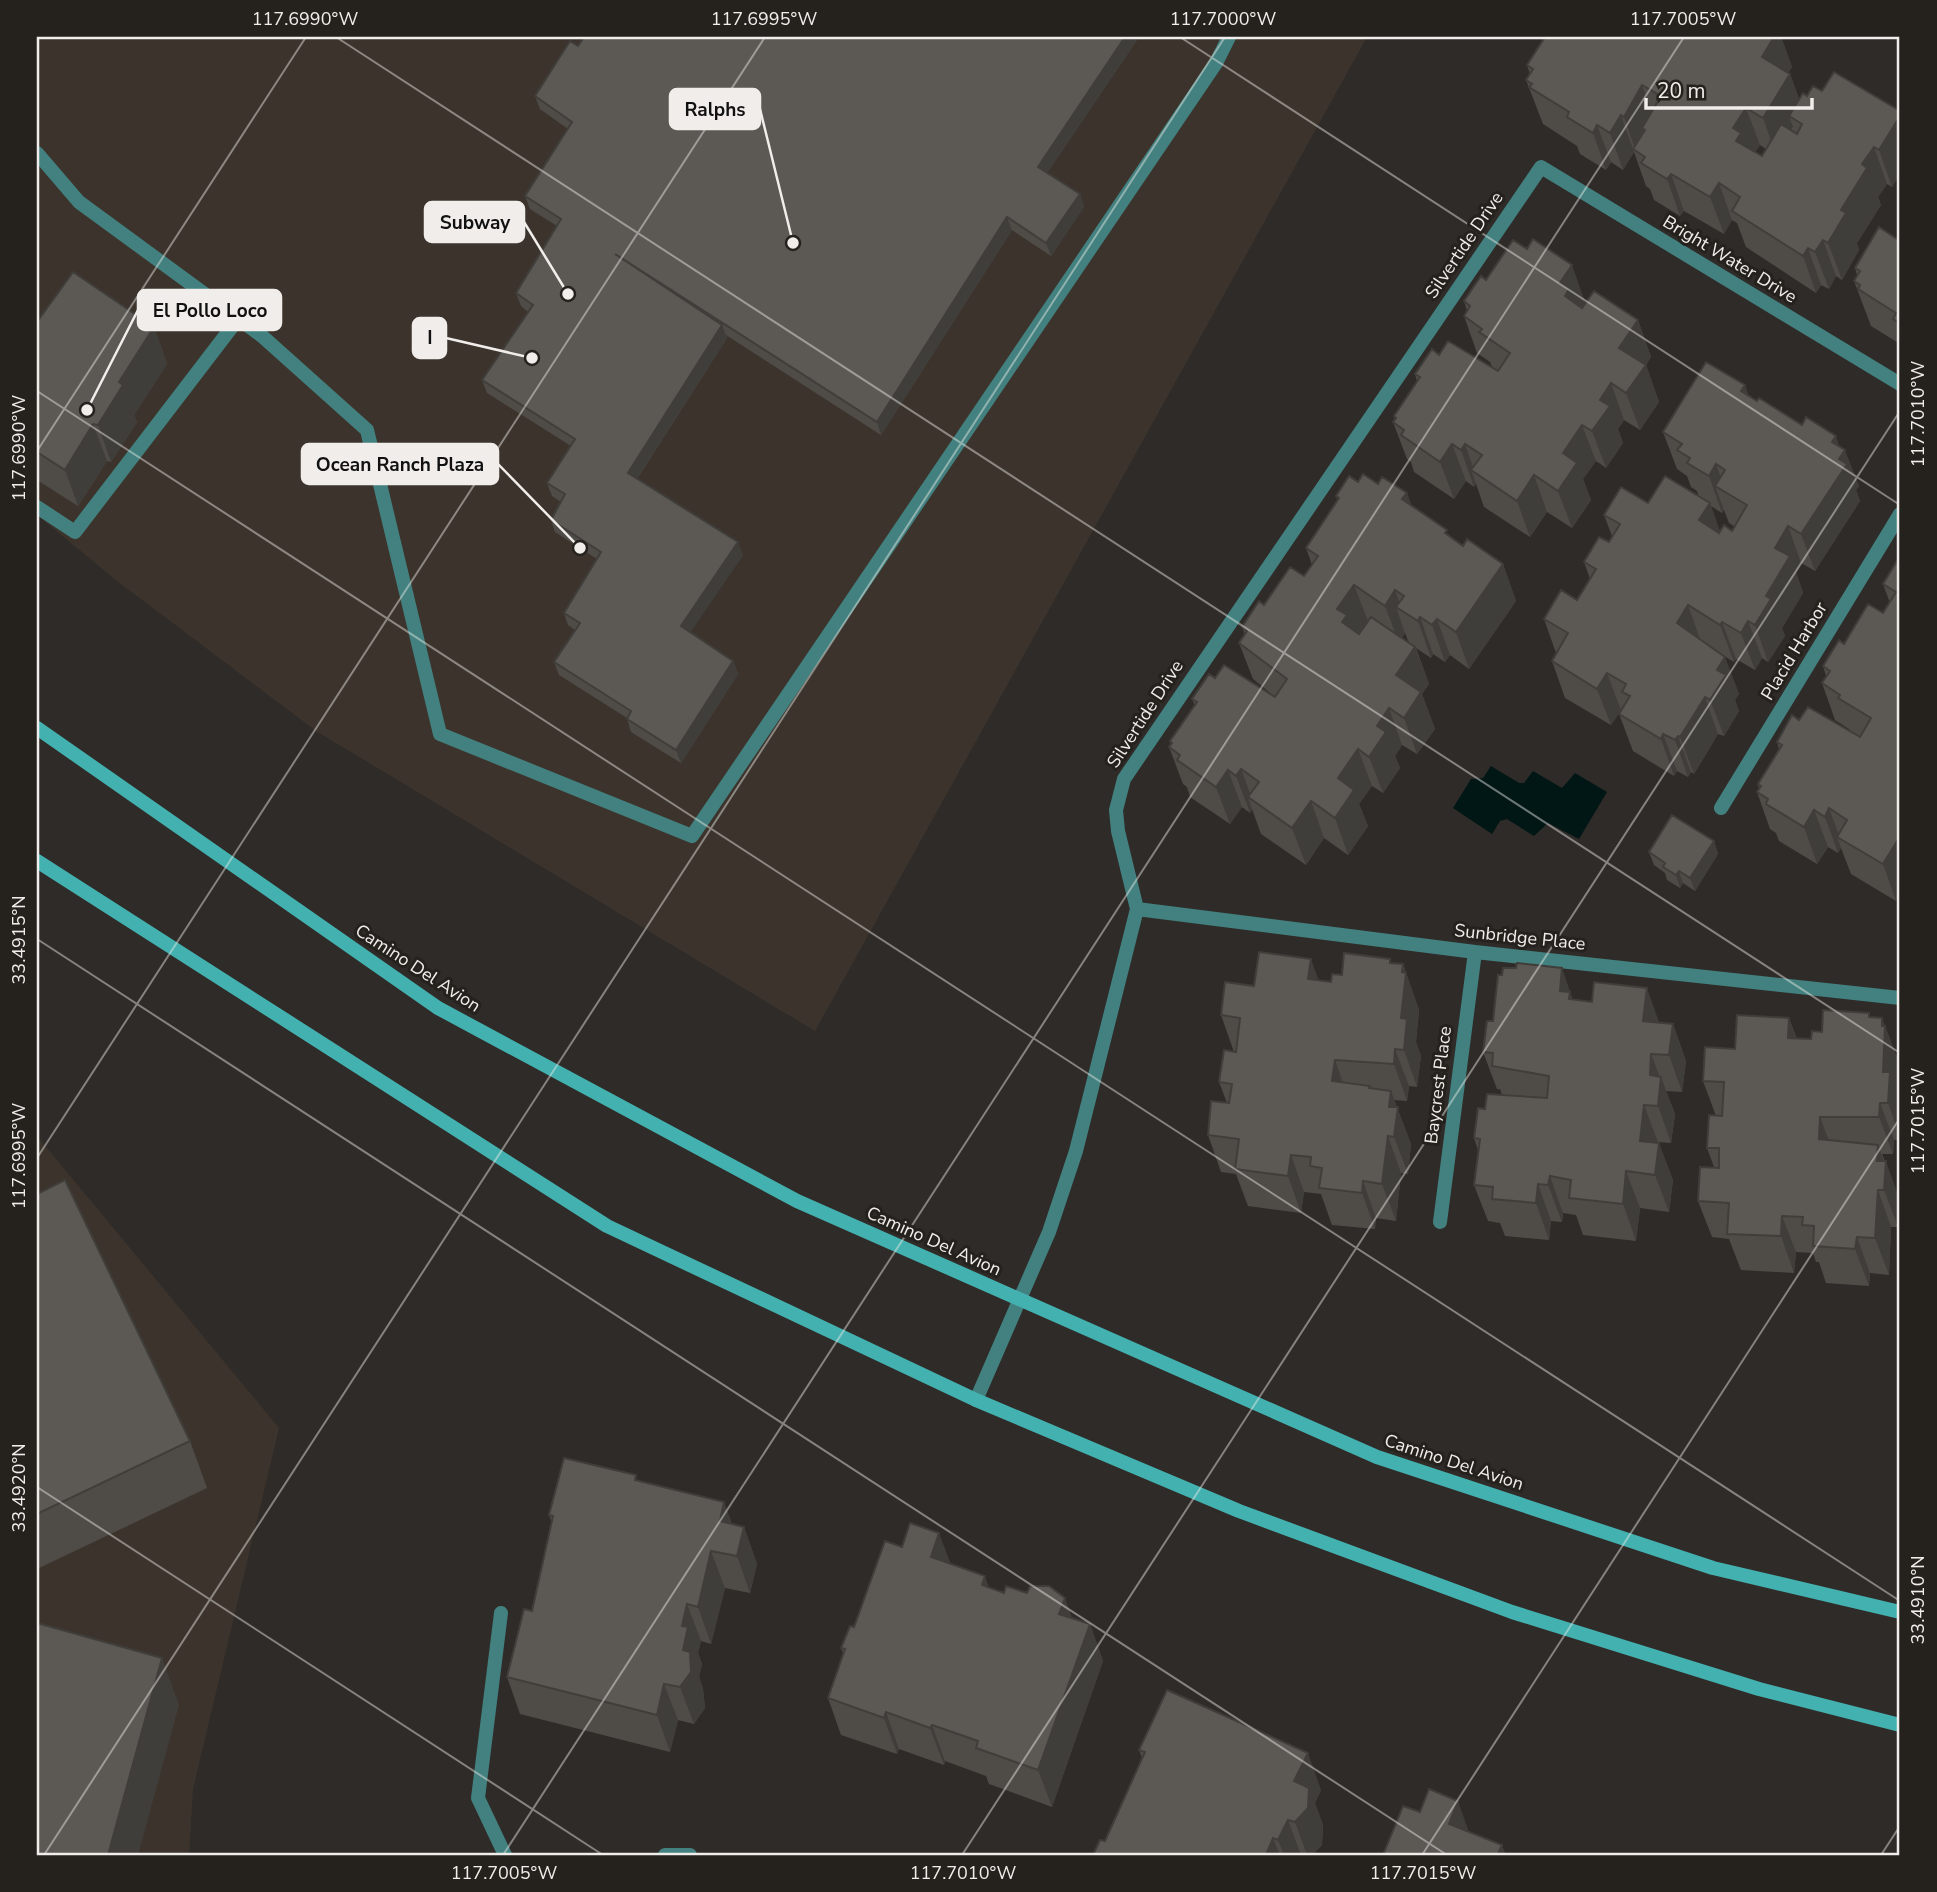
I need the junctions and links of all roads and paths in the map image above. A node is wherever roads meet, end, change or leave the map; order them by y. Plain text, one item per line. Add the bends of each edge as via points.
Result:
1 (1229, 37) edge
2 (37, 153) edge
3 (1541, 167) joint
4 (238, 318) junction
5 (1900, 384) edge
6 (37, 507) edge
7 (1900, 514) edge
8 (37, 728) edge
9 (1721, 808) dead end
10 (37, 861) edge
11 (1137, 909) junction
12 (1475, 952) junction
13 (1900, 998) edge
14 (1440, 1222) dead end
15 (1020, 1299) junction
16 (976, 1400) junction
17 (1900, 1612) edge
18 (501, 1613) dead end
19 (1900, 1725) edge
20 (505, 1855) edge
21 (665, 1855) edge
22 (690, 1855) edge

1 - 4 street via 1216,63 692,836 440,734 367,430
2 - 4 street via 79,201
3 - 5 street, Bright Water Drive
3 - 11 street, Silvertide Drive via 1124,779 1116,810 1123,862
4 - 6 street via 75,532
7 - 9 street, Placid Harbor
8 - 15 main road, Camino Del Avion via 438,1008 797,1202
10 - 16 main road via 607,1226
11 - 12 street, Sunbridge Place
11 - 15 street via 1076,1151
12 - 13 street, Sunbridge Place
12 - 14 street, Baycrest Place
15 - 16 street
15 - 17 main road, Camino Del Avion via 1377,1457 1713,1568
16 - 19 main road via 1239,1511 1512,1612 1759,1689
18 - 20 street via 478,1798
21 - 22 street

